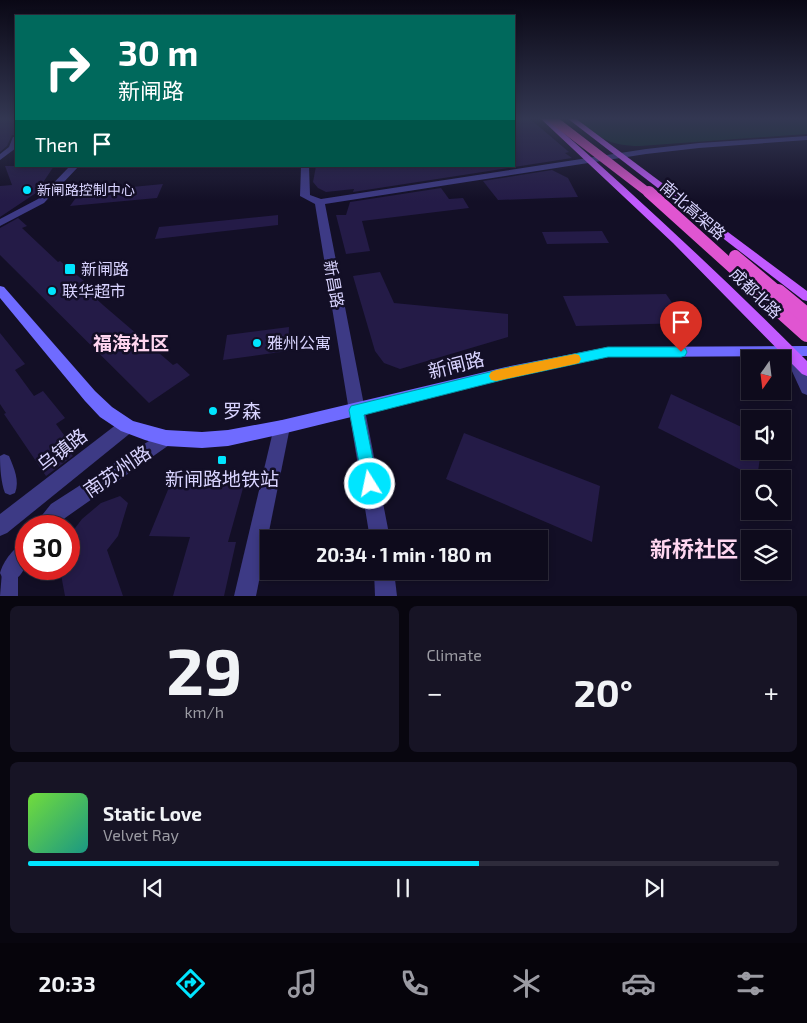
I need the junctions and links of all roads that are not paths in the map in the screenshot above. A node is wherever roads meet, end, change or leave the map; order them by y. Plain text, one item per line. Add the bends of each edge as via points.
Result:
1 (13, 146) edge
2 (575, 146) edge
3 (588, 146) edge
4 (600, 146) edge
5 (609, 146) edge
6 (694, 146) edge
7 (621, 155) junction
8 (0, 158) edge
9 (593, 161) junction
10 (75, 167) edge
11 (305, 167) edge
12 (320, 202) junction
13 (0, 223) edge
14 (0, 290) edge
15 (807, 297) edge
16 (807, 316) edge
17 (807, 334) edge
18 (788, 350) edge
19 (807, 351) edge
20 (741, 352) edge
21 (791, 352) edge
22 (791, 353) edge
23 (791, 354) edge
24 (807, 370) edge
25 (807, 388) edge
26 (356, 410) junction
27 (127, 426) junction
28 (282, 427) junction
29 (166, 438) junction
30 (4, 461) dead end
31 (10, 488) dead end
32 (55, 515) edge
33 (0, 526) edge
34 (378, 530) edge
35 (15, 565) edge
36 (10, 572) joint
37 (385, 580) edge
38 (10, 596) edge
39 (245, 596) edge
40 (386, 596) edge

1 - 8 street
2 - 9 main road, 成都北路
3 - 17 highway, 南北高架路, bridge via 645,189
4 - 16 highway, 南北高架路, bridge
5 - 7 main road, 成都北路
6 - 7 street
7 - 9 street
7 - 15 main road, 成都北路
9 - 12 street
9 - 18 main road, 成都北路
10 - 13 street via 41,201
11 - 12 street via 305,196
12 - 26 street, 新昌路
14 - 27 main road, 新闸路 via 90,396
19 - 21 main road, 新闸路
20 - 26 main road, 新闸路 via 608,352
22 - 24 main road, 成都北路
23 - 25 street, 成都北路
26 - 28 main road, 新闸路
26 - 34 street, 新昌路
27 - 29 main road, 新闸路
27 - 33 street, 乌镇路
28 - 29 main road, 新闸路 via 228,438
28 - 39 street
29 - 32 street, 南苏州路
30 - 31 street
35 - 36 street
36 - 38 street
37 - 40 street

